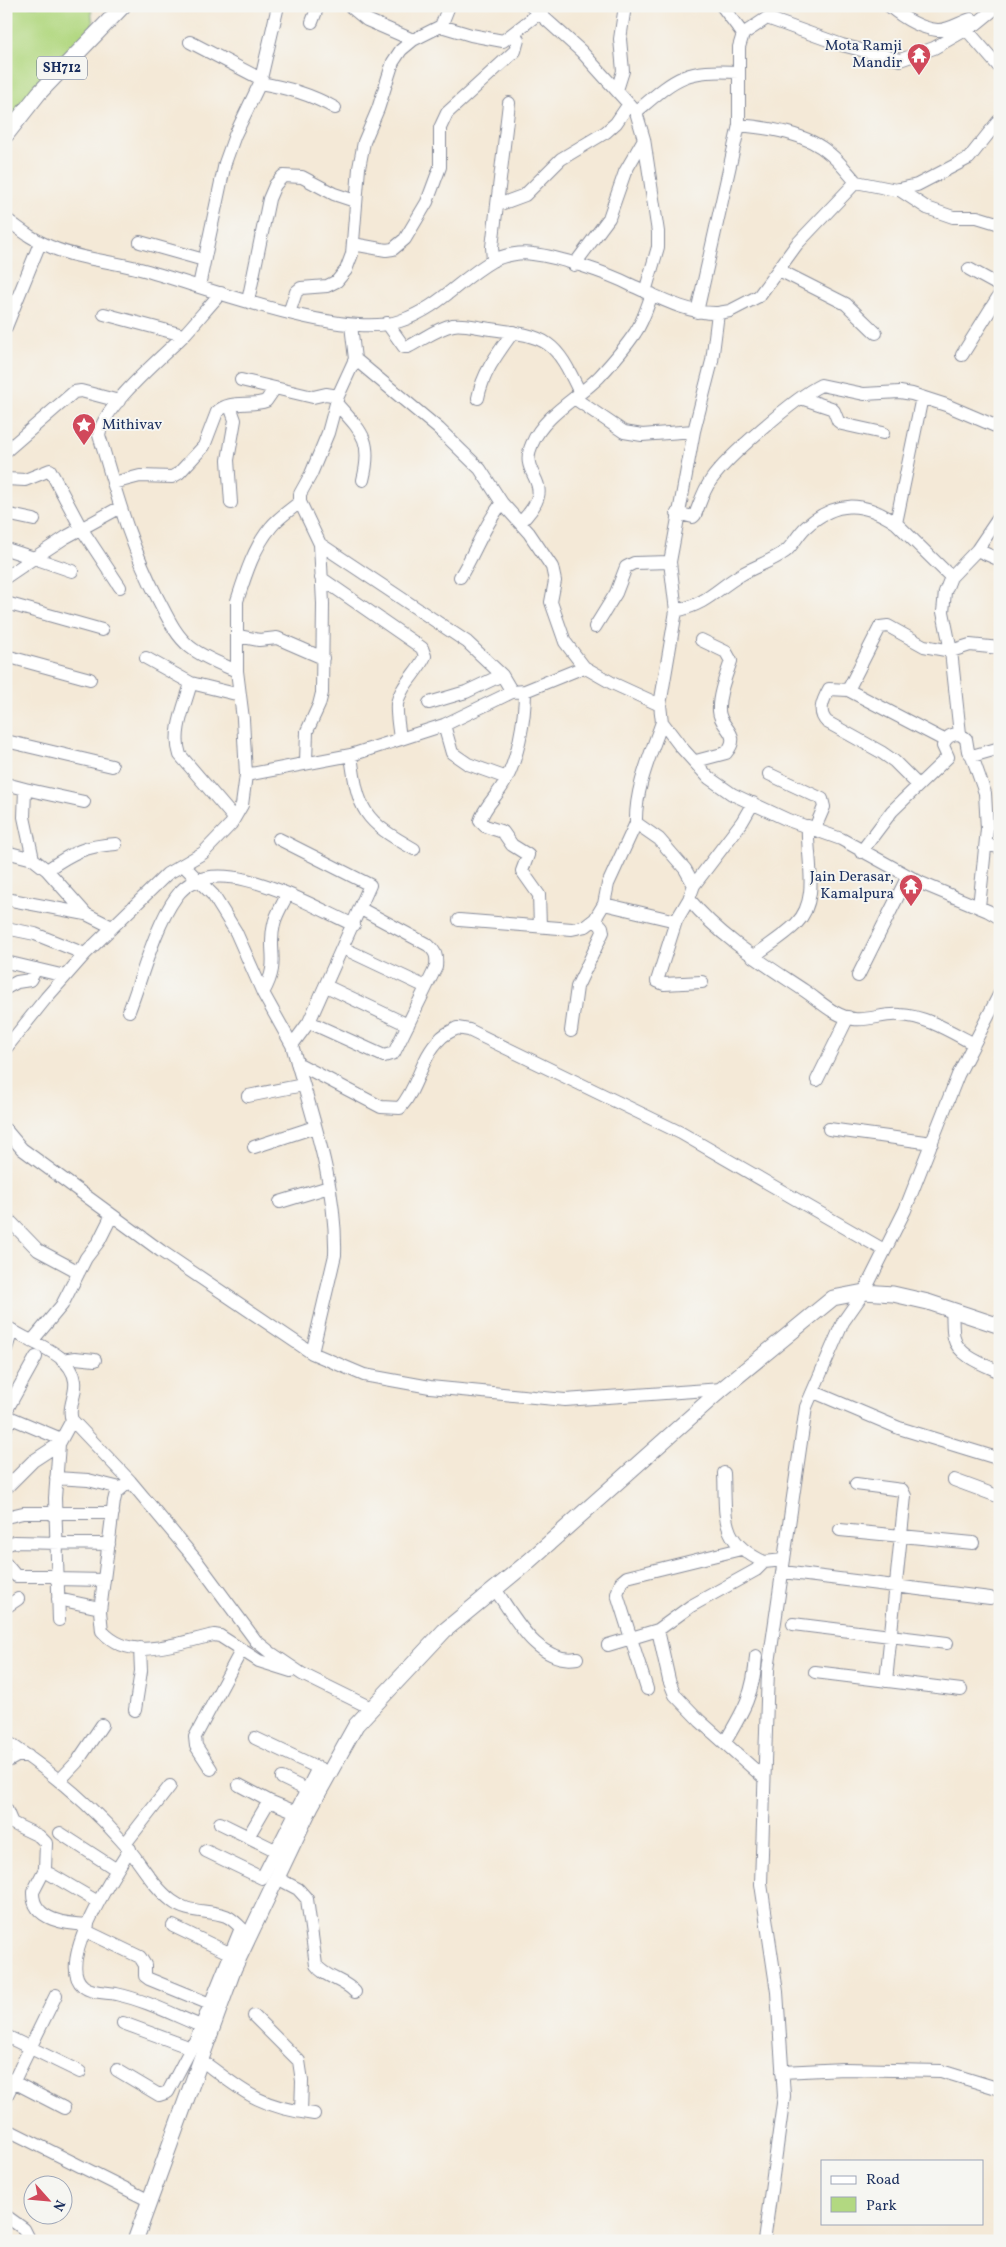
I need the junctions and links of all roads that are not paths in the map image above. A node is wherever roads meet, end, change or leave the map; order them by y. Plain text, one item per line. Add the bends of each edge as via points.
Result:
1 (123, 6) edge
2 (278, 6) edge
3 (318, 6) edge
4 (350, 6) edge
5 (449, 6) edge
6 (625, 6) edge
7 (722, 6) edge
8 (889, 6) edge
9 (996, 8) edge
10 (534, 10) edge
11 (764, 12) edge
12 (312, 22) dead end
13 (441, 26) junction
14 (966, 29) junction
15 (515, 33) junction
16 (743, 34) junction
17 (413, 40) junction
18 (190, 42) dead end
19 (1000, 68) edge
20 (739, 72) junction
21 (260, 81) junction
22 (617, 90) junction
23 (509, 103) dead end
24 (335, 108) dead end
25 (632, 108) junction
26 (1000, 119) edge
27 (739, 125) junction
28 (996, 130) edge
29 (6, 135) edge
30 (644, 139) junction
31 (856, 182) junction
32 (898, 189) junction
33 (355, 201) junction
34 (498, 205) junction
35 (6, 218) edge
36 (1000, 224) edge
37 (40, 242) junction
38 (140, 242) dead end
39 (353, 244) junction
40 (204, 260) junction
41 (493, 260) junction
42 (574, 265) junction
43 (969, 269) dead end
44 (779, 270) junction
45 (199, 286) junction
46 (1000, 286) edge
47 (221, 293) junction
48 (648, 293) junction
49 (1000, 294) edge
50 (248, 301) junction
51 (697, 312) junction
52 (289, 313) junction
53 (718, 313) junction
54 (104, 314) dead end
55 (387, 323) junction
56 (351, 325) junction
57 (6, 327) edge
58 (513, 332) junction
59 (876, 333) dead end
60 (183, 335) junction
61 (962, 355) dead end
62 (354, 359) junction
63 (241, 380) dead end
64 (275, 388) junction
65 (577, 395) junction
66 (922, 397) junction
67 (478, 398) dead end
68 (801, 398) junction
69 (337, 400) junction
70 (119, 401) junction
71 (230, 406) junction
72 (1000, 428) edge
73 (694, 431) junction
74 (883, 433) dead end
75 (6, 450) edge
76 (6, 479) edge
77 (363, 480) dead end
78 (113, 483) junction
79 (300, 502) junction
80 (502, 503) junction
81 (231, 504) dead end
82 (119, 508) junction
83 (677, 513) junction
84 (6, 514) edge
85 (1000, 516) edge
86 (34, 520) dead end
87 (520, 523) junction
88 (896, 523) junction
89 (81, 528) junction
90 (320, 544) junction
91 (6, 549) edge
92 (977, 550) junction
93 (34, 558) junction
94 (1000, 560) edge
95 (670, 562) junction
96 (72, 571) dead end
97 (6, 577) edge
98 (460, 577) dead end
99 (951, 577) junction
100 (322, 578) junction
101 (120, 587) dead end
102 (6, 603) edge
103 (676, 611) junction
104 (595, 627) dead end
105 (102, 630) dead end
106 (238, 636) junction
107 (701, 640) dead end
108 (1000, 648) edge
109 (951, 651) junction
110 (6, 656) edge
111 (146, 658) dead end
112 (323, 658) junction
113 (584, 667) junction
114 (237, 671) junction
115 (502, 675) junction
116 (90, 679) dead end
117 (191, 683) junction
118 (848, 690) junction
119 (519, 692) junction
120 (240, 694) junction
121 (429, 704) dead end
122 (660, 704) junction
123 (662, 722) junction
124 (444, 725) junction
125 (960, 734) junction
126 (400, 739) junction
127 (944, 740) junction
128 (6, 741) edge
129 (1000, 748) edge
130 (970, 754) junction
131 (351, 755) junction
132 (948, 757) junction
133 (696, 761) junction
134 (306, 762) junction
135 (112, 766) dead end
136 (769, 774) dead end
137 (246, 775) junction
138 (506, 778) junction
139 (6, 784) edge
140 (918, 785) junction
141 (24, 789) junction
142 (84, 802) dead end
143 (753, 804) junction
144 (234, 818) junction
145 (636, 823) junction
146 (812, 827) junction
147 (279, 839) dead end
148 (116, 844) dead end
149 (986, 845) junction
150 (1000, 847) edge
151 (414, 848) dead end
152 (6, 852) edge
153 (861, 852) junction
154 (33, 859) junction
155 (183, 865) junction
156 (48, 870) junction
157 (908, 876) junction
158 (196, 879) junction
159 (694, 884) junction
160 (287, 895) junction
161 (6, 899) edge
162 (689, 899) junction
163 (604, 904) junction
164 (979, 907) junction
165 (361, 909) junction
166 (86, 914) junction
167 (1000, 918) edge
168 (595, 919) junction
169 (459, 920) dead end
170 (676, 921) junction
171 (354, 925) junction
172 (540, 926) junction
173 (112, 927) junction
174 (6, 928) edge
175 (344, 948) junction
176 (85, 954) junction
177 (753, 957) junction
178 (6, 962) edge
179 (36, 969) junction
180 (65, 976) junction
181 (858, 976) dead end
182 (702, 982) dead end
183 (326, 986) junction
184 (426, 987) junction
185 (6, 988) edge
186 (263, 993) junction
187 (1000, 993) edge
188 (128, 1010) dead end
189 (848, 1017) junction
190 (309, 1022) junction
191 (408, 1025) junction
192 (570, 1031) dead end
193 (974, 1044) junction
194 (292, 1045) junction
195 (6, 1048) edge
196 (297, 1063) junction
197 (817, 1080) dead end
198 (303, 1085) junction
199 (248, 1096) dead end
200 (316, 1127) junction
201 (830, 1129) dead end
202 (6, 1130) edge
203 (932, 1142) junction
204 (254, 1147) dead end
205 (329, 1187) junction
206 (280, 1202) dead end
207 (112, 1214) junction
208 (6, 1217) edge
209 (884, 1250) junction
210 (79, 1272) junction
211 (864, 1292) junction
212 (952, 1310) junction
213 (1000, 1326) edge
214 (9, 1328) edge
215 (32, 1341) junction
216 (6, 1349) edge
217 (312, 1353) junction
218 (36, 1357) dead end
219 (62, 1360) junction
220 (95, 1360) dead end
221 (1000, 1372) edge
222 (722, 1389) junction
223 (814, 1392) junction
224 (7, 1417) edge
225 (72, 1420) junction
226 (60, 1442) junction
227 (1000, 1459) edge
228 (724, 1473) dead end
229 (56, 1478) junction
230 (954, 1480) dead end
231 (125, 1484) junction
232 (856, 1484) dead end
233 (6, 1488) edge
234 (1000, 1498) edge
235 (55, 1513) junction
236 (113, 1513) junction
237 (6, 1517) edge
238 (840, 1530) dead end
239 (901, 1536) junction
240 (55, 1543) junction
241 (973, 1543) dead end
242 (109, 1544) junction
243 (6, 1545) edge
244 (741, 1549) junction
245 (764, 1562) junction
246 (6, 1564) edge
247 (784, 1566) junction
248 (56, 1577) junction
249 (104, 1580) junction
250 (896, 1586) junction
251 (495, 1589) junction
252 (990, 1598) dead end
253 (58, 1599) junction
254 (18, 1600) dead end
255 (6, 1607) edge
256 (100, 1608) junction
257 (59, 1620) dead end
258 (794, 1624) dead end
259 (658, 1630) junction
260 (890, 1637) junction
261 (631, 1639) junction
262 (948, 1643) dead end
263 (608, 1645) dead end
264 (140, 1648) junction
265 (241, 1651) junction
266 (756, 1656) dead end
267 (577, 1658) dead end
268 (815, 1672) dead end
269 (302, 1674) junction
270 (886, 1681) junction
271 (647, 1689) dead end
272 (961, 1690) dead end
273 (371, 1708) junction
274 (135, 1710) dead end
275 (102, 1725) dead end
276 (254, 1738) dead end
277 (6, 1740) edge
278 (725, 1742) junction
279 (28, 1756) junction
280 (6, 1762) edge
281 (211, 1769) dead end
282 (324, 1770) junction
283 (282, 1778) dead end
284 (764, 1778) junction
285 (59, 1781) junction
286 (240, 1785) dead end
287 (170, 1786) dead end
288 (307, 1790) junction
289 (269, 1801) junction
290 (6, 1809) edge
291 (296, 1812) junction
292 (220, 1824) dead end
293 (60, 1833) dead end
294 (248, 1837) junction
295 (127, 1846) junction
296 (206, 1851) dead end
297 (277, 1851) junction
298 (117, 1870) junction
299 (50, 1874) dead end
300 (277, 1878) junction
301 (98, 1902) junction
302 (173, 1926) dead end
303 (87, 1928) junction
304 (245, 1932) junction
305 (231, 1954) junction
306 (355, 1992) dead end
307 (56, 1995) dead end
308 (210, 2004) junction
309 (254, 2016) dead end
310 (123, 2024) dead end
311 (201, 2026) junction
312 (6, 2036) edge
313 (30, 2047) junction
314 (196, 2054) junction
315 (117, 2070) dead end
316 (80, 2072) dead end
317 (782, 2072) junction
318 (10, 2080) edge
319 (1000, 2089) edge
320 (6, 2097) edge
321 (64, 2108) dead end
322 (301, 2112) junction
323 (314, 2114) dead end
324 (6, 2129) edge
325 (150, 2201) junction
326 (6, 2216) edge
327 (30, 2241) edge
328 (135, 2241) edge
329 (764, 2241) edge

1 - 29 main road, SH712 via 39,93
2 - 21 street
3 - 12 street
4 - 17 street via 367,20
5 - 13 street
6 - 22 street via 620,39 623,71
7 - 16 street
8 - 9 street via 916,24 938,30
9 - 14 street
10 - 15 street
10 - 22 street via 581,51
11 - 14 street via 842,45 900,60 934,48
11 - 16 street
13 - 15 street via 496,41 508,39
13 - 17 street
14 - 19 street
15 - 39 street via 518,40 515,51 444,118 439,136 440,167 427,202 404,238 393,249 386,250
16 - 20 street via 739,47
17 - 33 street via 393,62 364,142
18 - 21 street
20 - 25 street via 706,70 688,74
20 - 27 street
21 - 24 street via 314,96
21 - 40 street via 225,162
22 - 25 street
23 - 34 street
25 - 30 street
25 - 34 street via 606,132 561,159 525,195
26 - 28 street
27 - 31 street via 765,127 802,138 830,153
27 - 51 street
28 - 32 street via 969,158 917,186
30 - 42 street via 625,172 609,218
30 - 48 street via 658,247
31 - 32 street
31 - 44 street via 797,244
32 - 36 street via 927,208 954,217 977,217
33 - 39 street
33 - 50 street via 334,194 302,176 283,176 269,198
34 - 41 street
35 - 37 street
37 - 45 street
37 - 57 street
38 - 40 street
39 - 52 street via 350,262 337,280 327,286 300,288
40 - 45 street
41 - 42 street via 533,254
41 - 55 street via 428,308 398,322
42 - 48 street
43 - 46 street
44 - 53 street via 759,296 730,311
44 - 59 street via 846,304
45 - 47 street
47 - 50 street
47 - 60 street
48 - 51 street
48 - 65 street via 636,332 598,378
49 - 61 street
50 - 52 street
51 - 53 street
52 - 56 street
53 - 73 street via 712,361
54 - 60 street
55 - 56 street
55 - 58 street via 408,348 454,325
56 - 62 street
58 - 65 street via 541,340 554,348 565,361
58 - 67 street via 492,360
60 - 70 street
62 - 69 street
62 - 80 street via 439,429 480,470
63 - 64 street
64 - 69 street via 313,397 326,394
64 - 71 street via 266,401
65 - 73 street via 624,432 642,435
65 - 87 street via 542,428 532,443 529,464 540,490 534,508
66 - 68 street via 900,392 864,394 821,385
66 - 72 street
66 - 88 street
68 - 74 street via 831,408 840,423
68 - 83 street via 721,467 704,491 693,517
69 - 77 street via 365,439 368,458
69 - 79 street via 328,434 300,494
70 - 75 street via 74,392
70 - 78 street via 103,423 100,435
71 - 78 street via 217,412 204,446 180,473 172,477 140,476
71 - 81 street via 236,420 228,460
73 - 83 street
76 - 89 street via 25,480 50,470
78 - 82 street
79 - 90 street
79 - 106 street via 271,527 257,548 237,601
80 - 87 street
80 - 98 street via 485,527
82 - 89 street
82 - 114 street via 143,570 177,634 207,658
83 - 95 street
84 - 86 street
85 - 92 street
87 - 113 street via 552,567 555,581 551,602 566,642
88 - 99 street
88 - 103 street via 863,507 845,505 824,514 808,526 778,556 741,575 696,606
89 - 93 street
89 - 101 street
90 - 100 street
90 - 115 street via 467,642
91 - 93 street
92 - 94 street
92 - 99 street
93 - 96 street
93 - 97 street
95 - 103 street
95 - 104 street via 634,563 626,567 616,592
99 - 109 street via 944,592 943,612
100 - 112 street
100 - 126 street via 422,648 423,661 397,703
102 - 105 street
103 - 122 street
106 - 112 street via 259,640 277,638
106 - 114 street
107 - 133 street via 726,652 731,661 719,713 732,734 732,740 726,753
108 - 109 street via 970,645
109 - 118 street via 924,646 884,626 880,627
109 - 125 street
110 - 116 street
111 - 117 street
112 - 134 street via 319,705 307,732
113 - 119 street
113 - 122 street
114 - 120 street
115 - 119 street
115 - 121 street via 466,692
117 - 120 street
117 - 144 street via 176,744 180,755
118 - 127 street
118 - 140 street via 829,689 821,710 823,718 894,761
119 - 124 street
119 - 138 street via 525,709 519,742
120 - 137 street
122 - 123 street
123 - 133 street
123 - 145 street via 642,781
124 - 126 street
124 - 138 street via 452,753 468,764
125 - 127 street via 952,734
125 - 130 street via 966,739
126 - 131 street
127 - 132 street
128 - 135 street
129 - 130 street
130 - 132 street via 958,759
130 - 149 street via 984,793
131 - 134 street
131 - 151 street via 360,805 382,830
132 - 140 street
133 - 143 street via 709,778
134 - 137 street
136 - 146 street via 822,799 824,807
137 - 144 street via 242,806
138 - 172 street via 480,820 485,826 503,832 512,845 528,855 522,871 539,895
139 - 141 street
140 - 153 street via 892,811
141 - 142 street
141 - 154 street via 24,817
143 - 146 street
143 - 159 street
144 - 155 street via 204,853
145 - 159 street via 659,839
145 - 163 street via 611,876
146 - 153 street
146 - 177 street via 810,901 796,924
147 - 165 street via 367,881 370,889
148 - 156 street via 82,849
149 - 150 street
149 - 164 street
152 - 154 street
153 - 157 street
154 - 156 street
155 - 158 street
155 - 173 street via 168,874
156 - 166 street
157 - 164 street
157 - 181 street
158 - 160 street via 243,877
158 - 186 street via 213,896 236,932
158 - 188 street via 172,904
159 - 162 street
160 - 171 street
160 - 186 street via 274,924 274,968
161 - 166 street
162 - 170 street
162 - 177 street via 713,926
163 - 168 street
163 - 170 street
164 - 167 street
165 - 171 street
165 - 184 street via 435,950 436,967
166 - 173 street
168 - 172 street via 586,926 572,929
168 - 192 street via 602,932 577,987
169 - 172 street
170 - 182 street via 657,981 664,984
171 - 175 street
173 - 176 street
174 - 176 street via 36,934
175 - 183 street
175 - 184 street
176 - 180 street
177 - 189 street via 836,1014
178 - 179 street
179 - 180 street
179 - 185 street via 30,980
180 - 195 street
183 - 190 street
183 - 191 street
184 - 191 street
186 - 194 street
187 - 193 street
189 - 193 street via 911,1016 936,1024
189 - 197 street
190 - 191 street via 384,1056 394,1053
190 - 194 street
193 - 203 street
194 - 196 street
196 - 198 street
196 - 209 street via 381,1107 400,1108 409,1098 440,1038 457,1028 469,1030 681,1133
198 - 199 street
198 - 200 street
200 - 204 street
200 - 205 street
201 - 203 street
202 - 207 street via 22,1149
203 - 209 street
205 - 206 street
205 - 217 street via 335,1255
207 - 210 street
207 - 217 street
208 - 210 street via 38,1250
209 - 211 street
210 - 215 street via 62,1305
211 - 212 main road via 902,1296
211 - 222 main road via 833,1298
211 - 223 street via 843,1322
212 - 213 main road
212 - 221 street via 954,1340 959,1347
214 - 215 street
214 - 216 street
215 - 219 street
217 - 222 street via 364,1375 430,1387 565,1400
218 - 224 street
219 - 220 street
219 - 225 street via 75,1379
222 - 251 main road
223 - 227 street via 899,1428
223 - 247 street via 806,1407
224 - 226 street
225 - 226 street
225 - 231 street
226 - 229 street
226 - 233 street via 33,1461
228 - 244 street via 726,1524
229 - 231 street
229 - 235 street
230 - 234 street
231 - 236 street via 116,1493
231 - 269 street via 196,1560 256,1641
232 - 239 street via 902,1490 906,1496
235 - 236 street
235 - 237 street via 23,1513
235 - 240 street
236 - 242 street
238 - 239 street
239 - 241 street
239 - 250 street
240 - 242 street
240 - 243 street via 14,1542
240 - 248 street
242 - 249 street
244 - 245 street
244 - 261 street via 627,1577 621,1582 617,1594
245 - 247 street
245 - 259 street
246 - 248 street via 16,1576
247 - 250 street
247 - 284 street via 768,1670
248 - 249 street
248 - 253 street
249 - 256 street
250 - 252 street
250 - 260 street
251 - 267 street via 540,1648 558,1658
251 - 273 main road via 444,1631
253 - 256 street
253 - 257 street
254 - 255 street
256 - 264 street via 100,1625 106,1635
258 - 260 street
259 - 261 street
259 - 278 street via 675,1695
260 - 262 street
260 - 270 street
261 - 263 street
261 - 271 street
264 - 265 street via 160,1648 214,1634
264 - 274 street via 141,1671
265 - 269 street via 265,1664
265 - 281 street via 195,1737 196,1746
266 - 278 street via 750,1695
268 - 270 street
269 - 273 street
270 - 272 street
273 - 282 main road
275 - 285 street via 77,1762
276 - 282 street
277 - 279 street
278 - 284 street
279 - 280 street via 18,1756
279 - 285 street
282 - 288 street
282 - 300 main road
283 - 288 street
284 - 317 street via 761,1884 777,1992
285 - 295 street
286 - 289 street
287 - 295 street
288 - 291 street
289 - 291 street
289 - 294 street
290 - 303 street via 12,1823 46,1843 44,1869 33,1892 39,1909 54,1920
291 - 297 street
292 - 294 street
293 - 298 street
294 - 297 street
295 - 298 street
295 - 304 street via 172,1901 191,1910 227,1917
296 - 297 street via 260,1878
298 - 301 street
299 - 301 street
300 - 304 main road
300 - 306 street via 298,1889 307,1899 316,1965
301 - 303 street
302 - 305 street
303 - 308 street via 140,1957 145,1965 145,1976 149,1979
303 - 311 street via 75,1966 77,1980 84,1987 130,1998
304 - 305 street
304 - 314 main road via 234,1968
305 - 308 street
307 - 313 street
308 - 311 street
309 - 322 street via 299,2060
310 - 314 street
311 - 314 street
312 - 313 street
313 - 316 street
313 - 318 street
314 - 315 street via 164,2095 152,2092
314 - 322 street via 254,2098 274,2107
314 - 325 main road
317 - 319 street via 844,2068 940,2071
317 - 329 street via 784,2096
318 - 320 street
318 - 321 street
322 - 323 street
324 - 325 street
325 - 328 main road
326 - 327 street via 24,2229

